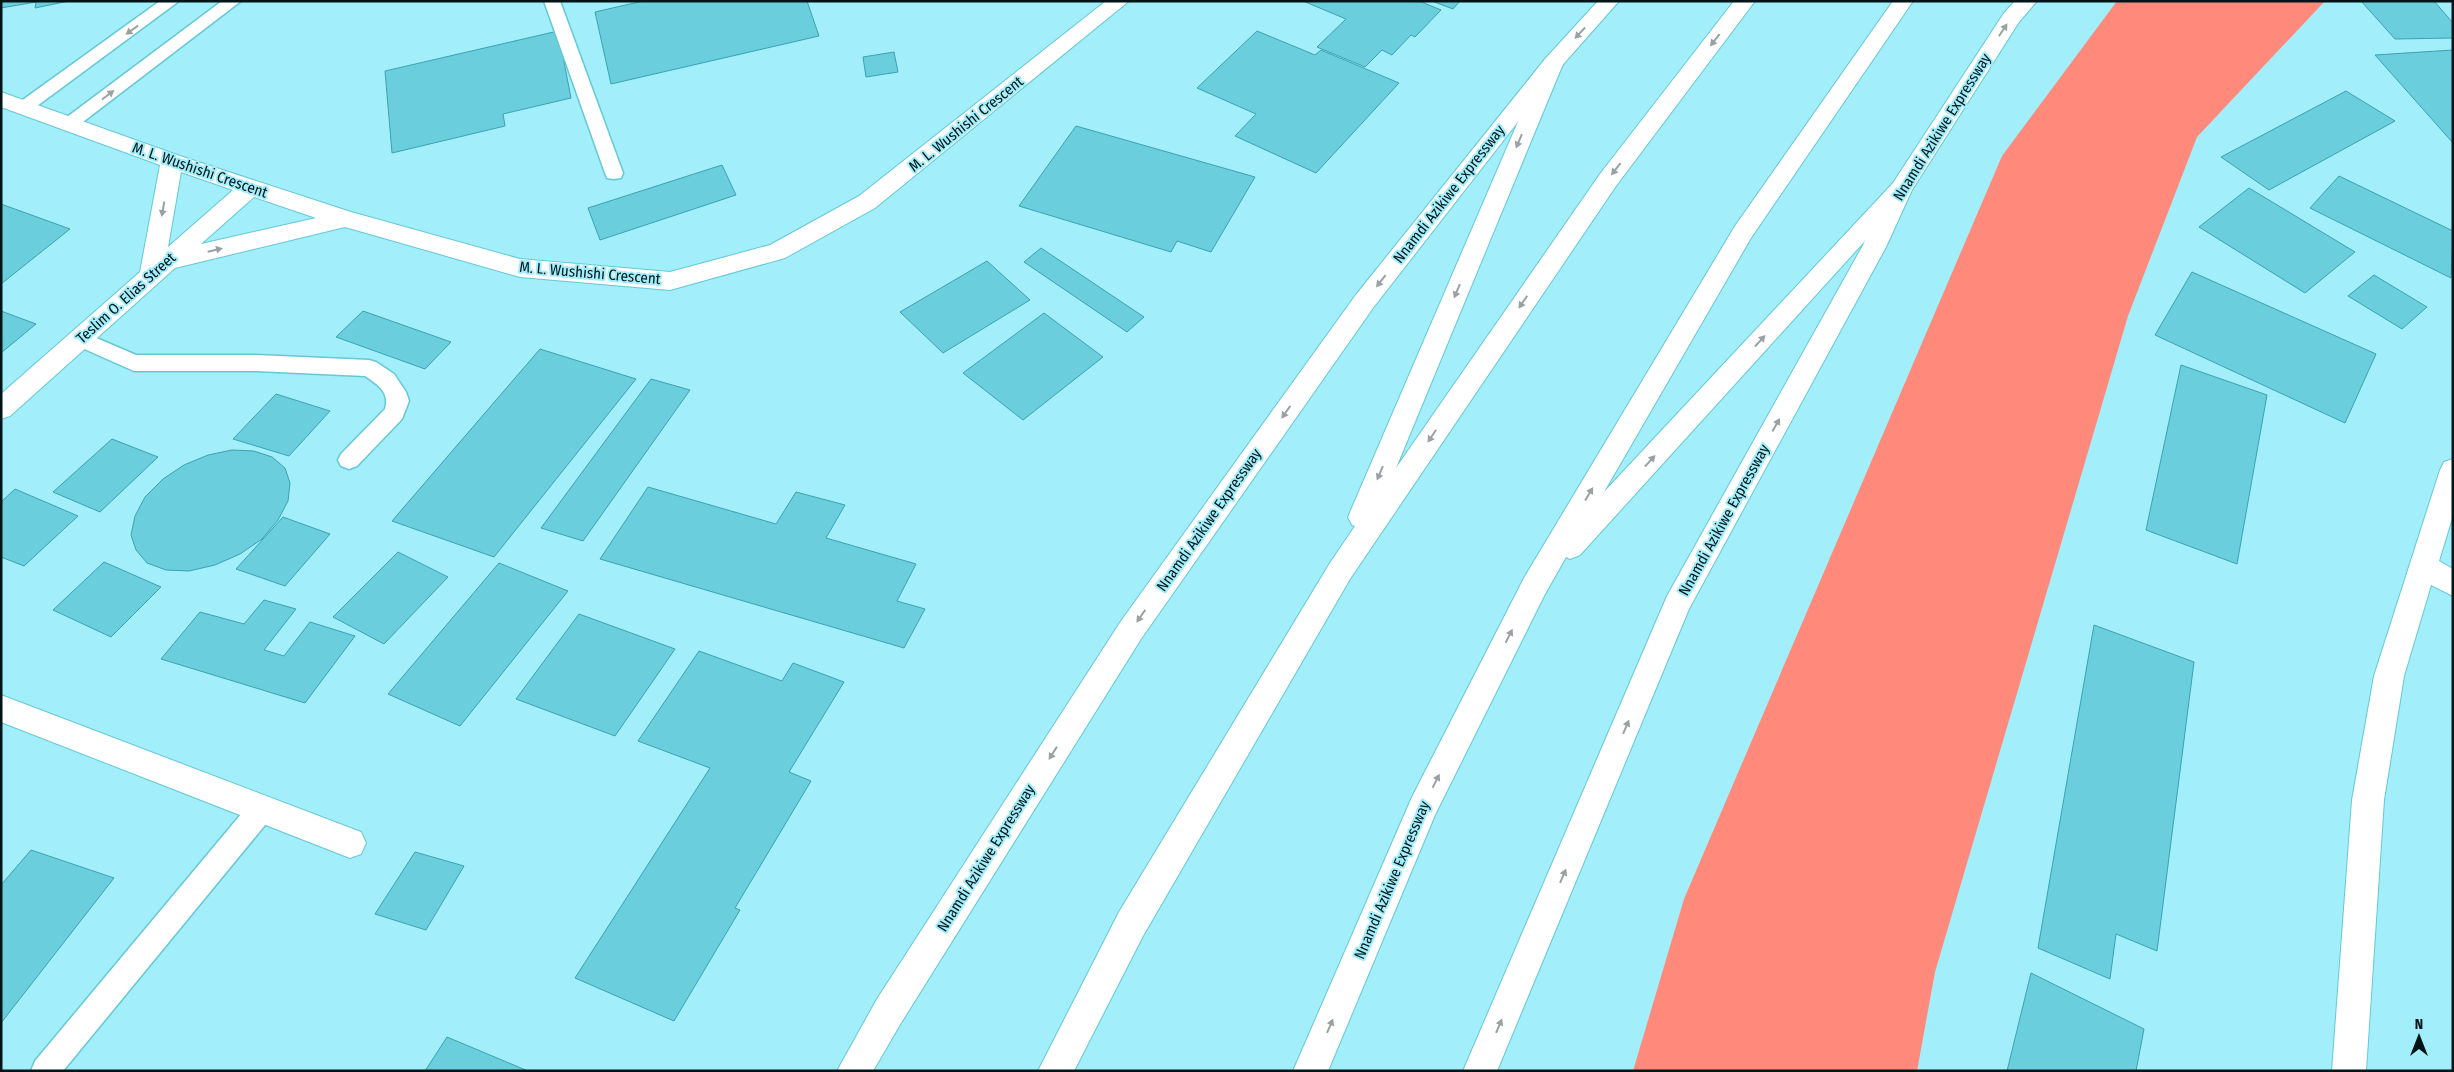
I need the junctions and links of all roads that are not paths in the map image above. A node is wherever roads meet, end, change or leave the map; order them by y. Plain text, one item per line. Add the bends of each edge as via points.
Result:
1 (172, 1) edge
2 (234, 1) edge
3 (552, 1) edge
4 (1119, 1) edge
5 (1609, 1) edge
6 (1745, 1) edge
7 (1903, 1) edge
8 (2026, 1) edge
9 (1552, 64) junction
10 (1, 99) edge
11 (23, 108) junction
12 (68, 124) junction
13 (172, 162) junction
14 (614, 174) dead end
15 (251, 188) junction
16 (1901, 189) junction
17 (345, 219) junction
18 (159, 268) junction
19 (80, 339) junction
20 (1, 409) edge
21 (349, 460) dead end
22 (2453, 470) edge
23 (2422, 565) junction
24 (1340, 571) junction
25 (2453, 584) edge
26 (1534, 587) junction
27 (1, 708) edge
28 (261, 810) junction
29 (350, 843) dead end
30 (45, 1071) edge
31 (854, 1071) edge
32 (1055, 1071) edge
33 (1310, 1071) edge
34 (1480, 1071) edge
35 (2349, 1071) edge

1 -> 11 lane
12 -> 2 lane
3 - 14 lane
4 - 17 main road, M. L. Wushishi Crescent via 867,202 777,252 670,281 520,268
5 -> 9 main road, Nnamdi Azikiwe Expressway
6 -> 24 main road via 1608,180
26 -> 7 main road, Nnamdi Azikiwe Expressway via 1743,232
16 -> 8 main road, Nnamdi Azikiwe Expressway via 2011,18
9 -> 24 main road
9 -> 31 main road, Nnamdi Azikiwe Expressway via 1364,302 1131,630
10 - 11 main road, M. L. Wushishi Crescent
11 - 12 main road, M. L. Wushishi Crescent
12 - 13 main road, M. L. Wushishi Crescent
13 - 15 main road, M. L. Wushishi Crescent
13 -> 18 main road
15 - 17 main road, M. L. Wushishi Crescent
15 - 18 main road, Teslim O. Elias Street
26 -> 16 main road
34 -> 16 main road, Nnamdi Azikiwe Expressway via 1677,605 1874,248
18 -> 17 main road
18 - 19 main road, Teslim O. Elias Street
19 - 20 main road, Teslim O. Elias Street
19 - 21 lane via 134,363 256,363 369,368 387,380 398,401 395,413
22 - 23 main road
23 - 25 main road
23 - 35 main road via 2388,676 2368,800
24 - 32 main road via 1131,924
33 -> 26 main road, Nnamdi Azikiwe Expressway via 1423,807
27 - 28 main road
28 - 29 main road
28 - 30 lane

